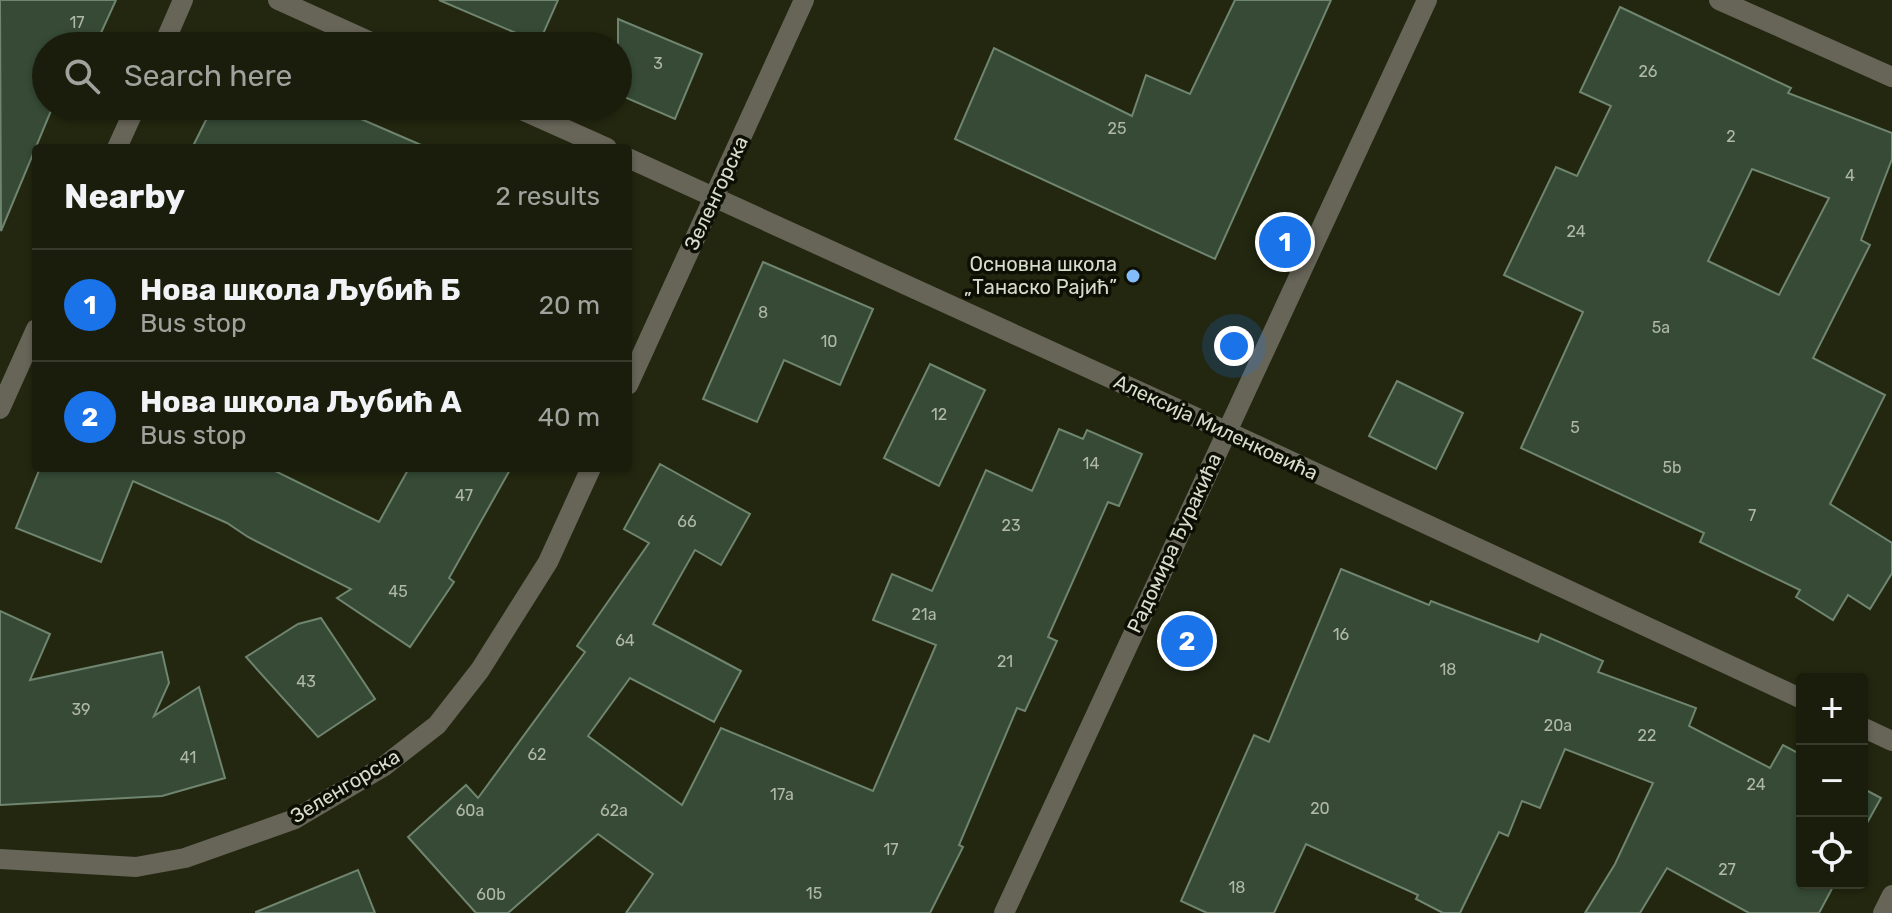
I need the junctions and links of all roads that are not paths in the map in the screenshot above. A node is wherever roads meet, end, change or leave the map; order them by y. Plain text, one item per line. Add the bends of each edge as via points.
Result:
1 (183, 0) edge
2 (278, 0) edge
3 (804, 0) edge
4 (1427, 0) edge
5 (1719, 0) edge
6 (169, 32) edge
7 (349, 32) edge
8 (1892, 77) edge
9 (130, 120) edge
10 (544, 120) edge
11 (119, 144) edge
12 (598, 144) edge
13 (632, 160) edge
14 (714, 196) junction
15 (32, 338) edge
16 (632, 376) edge
17 (0, 409) edge
18 (1226, 431) junction
19 (589, 472) edge
20 (1796, 696) edge
21 (1868, 730) edge
22 (1892, 741) edge
23 (0, 859) edge
24 (1892, 895) edge
25 (1004, 913) edge
26 (1883, 913) edge

1 - 6 street
2 - 7 street
3 - 14 street, Зеленгорска
4 - 18 street, Радомира Ђуракића
5 - 8 street
9 - 11 street
10 - 12 street
13 - 14 street, Алексија Миленковића
14 - 16 street, Зеленгорска
14 - 18 street, Алексија Миленковића
15 - 17 street
18 - 20 street, Алексија Миленковића
18 - 25 street, Радомира Ђуракића
19 - 23 street, Зеленгорска via 548,562 480,670 437,725 383,767 295,819 185,858 136,867
21 - 22 street
24 - 26 street

